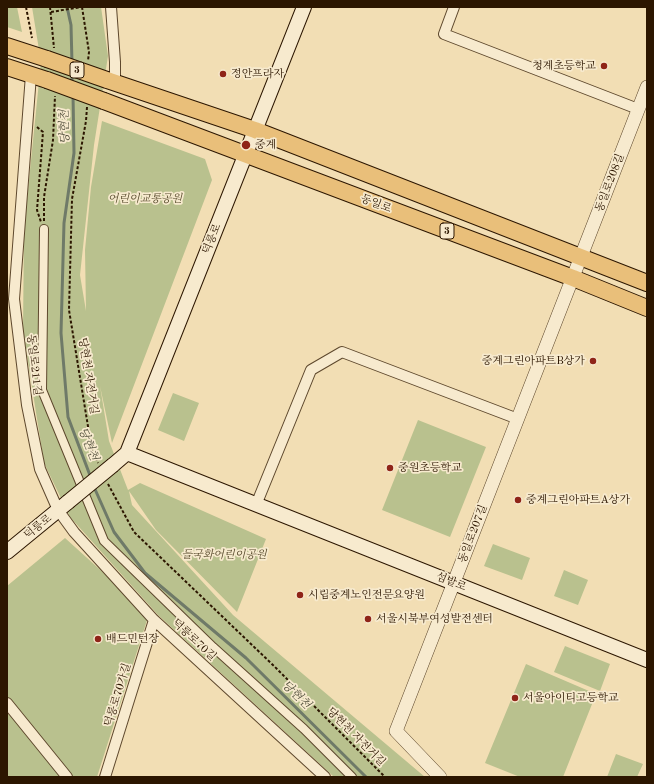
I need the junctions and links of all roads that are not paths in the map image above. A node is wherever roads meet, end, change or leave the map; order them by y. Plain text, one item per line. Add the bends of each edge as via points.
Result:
1 (111, 7) edge
2 (304, 7) edge
3 (454, 7) edge
4 (7, 46) edge
5 (7, 67) edge
6 (31, 75) junction
7 (111, 81) junction
8 (647, 87) edge
9 (638, 109) junction
10 (255, 130) junction
11 (245, 156) junction
12 (44, 229) road end
13 (581, 257) junction
14 (573, 278) junction
15 (647, 283) edge
16 (647, 308) edge
17 (518, 419) junction
18 (127, 453) junction
19 (256, 505) junction
20 (63, 506) junction
21 (7, 552) edge
22 (454, 583) junction
23 (154, 620) junction
24 (647, 660) edge
25 (7, 703) edge
26 (67, 777) edge
27 (105, 777) edge
28 (324, 777) edge
29 (352, 777) edge
30 (440, 777) edge

1 - 7 street via 116,62
2 - 10 main road, 덕릉로
3 - 9 street via 444,34
4 - 7 main road, 3, bridge via 50,57
5 - 6 main road, 3
6 - 11 main road, 동일로 / 3, bridge via 51,86 104,101
6 - 20 street, 동일로211길 via 14,299 27,405 40,469
7 - 10 main road, 3
8 - 9 street, 동일로208길
9 - 13 street, 동일로208길
10 - 11 main road, 덕릉로
10 - 13 main road, 3
11 - 14 main road, 동일로 / 3
11 - 18 main road, 덕릉로
12 - 29 street via 42,390 104,541
13 - 14 street, 동일로208길
13 - 15 main road, 3
14 - 16 main road, 동일로 / 3
14 - 17 street, 동일로207길
17 - 19 street via 342,352 311,370
17 - 22 street, 동일로207길
18 - 19 main road, 섬밭로
18 - 20 main road, 덕릉로, bridge
19 - 22 main road, 섬밭로
20 - 21 main road, 덕릉로
20 - 23 street, 덕릉로70길 via 74,532
22 - 24 main road, 섬밭로
22 - 30 street, 동일로207길 via 396,731
23 - 27 street, 덕릉로70가길
23 - 28 street, 덕릉로70길
25 - 26 street

